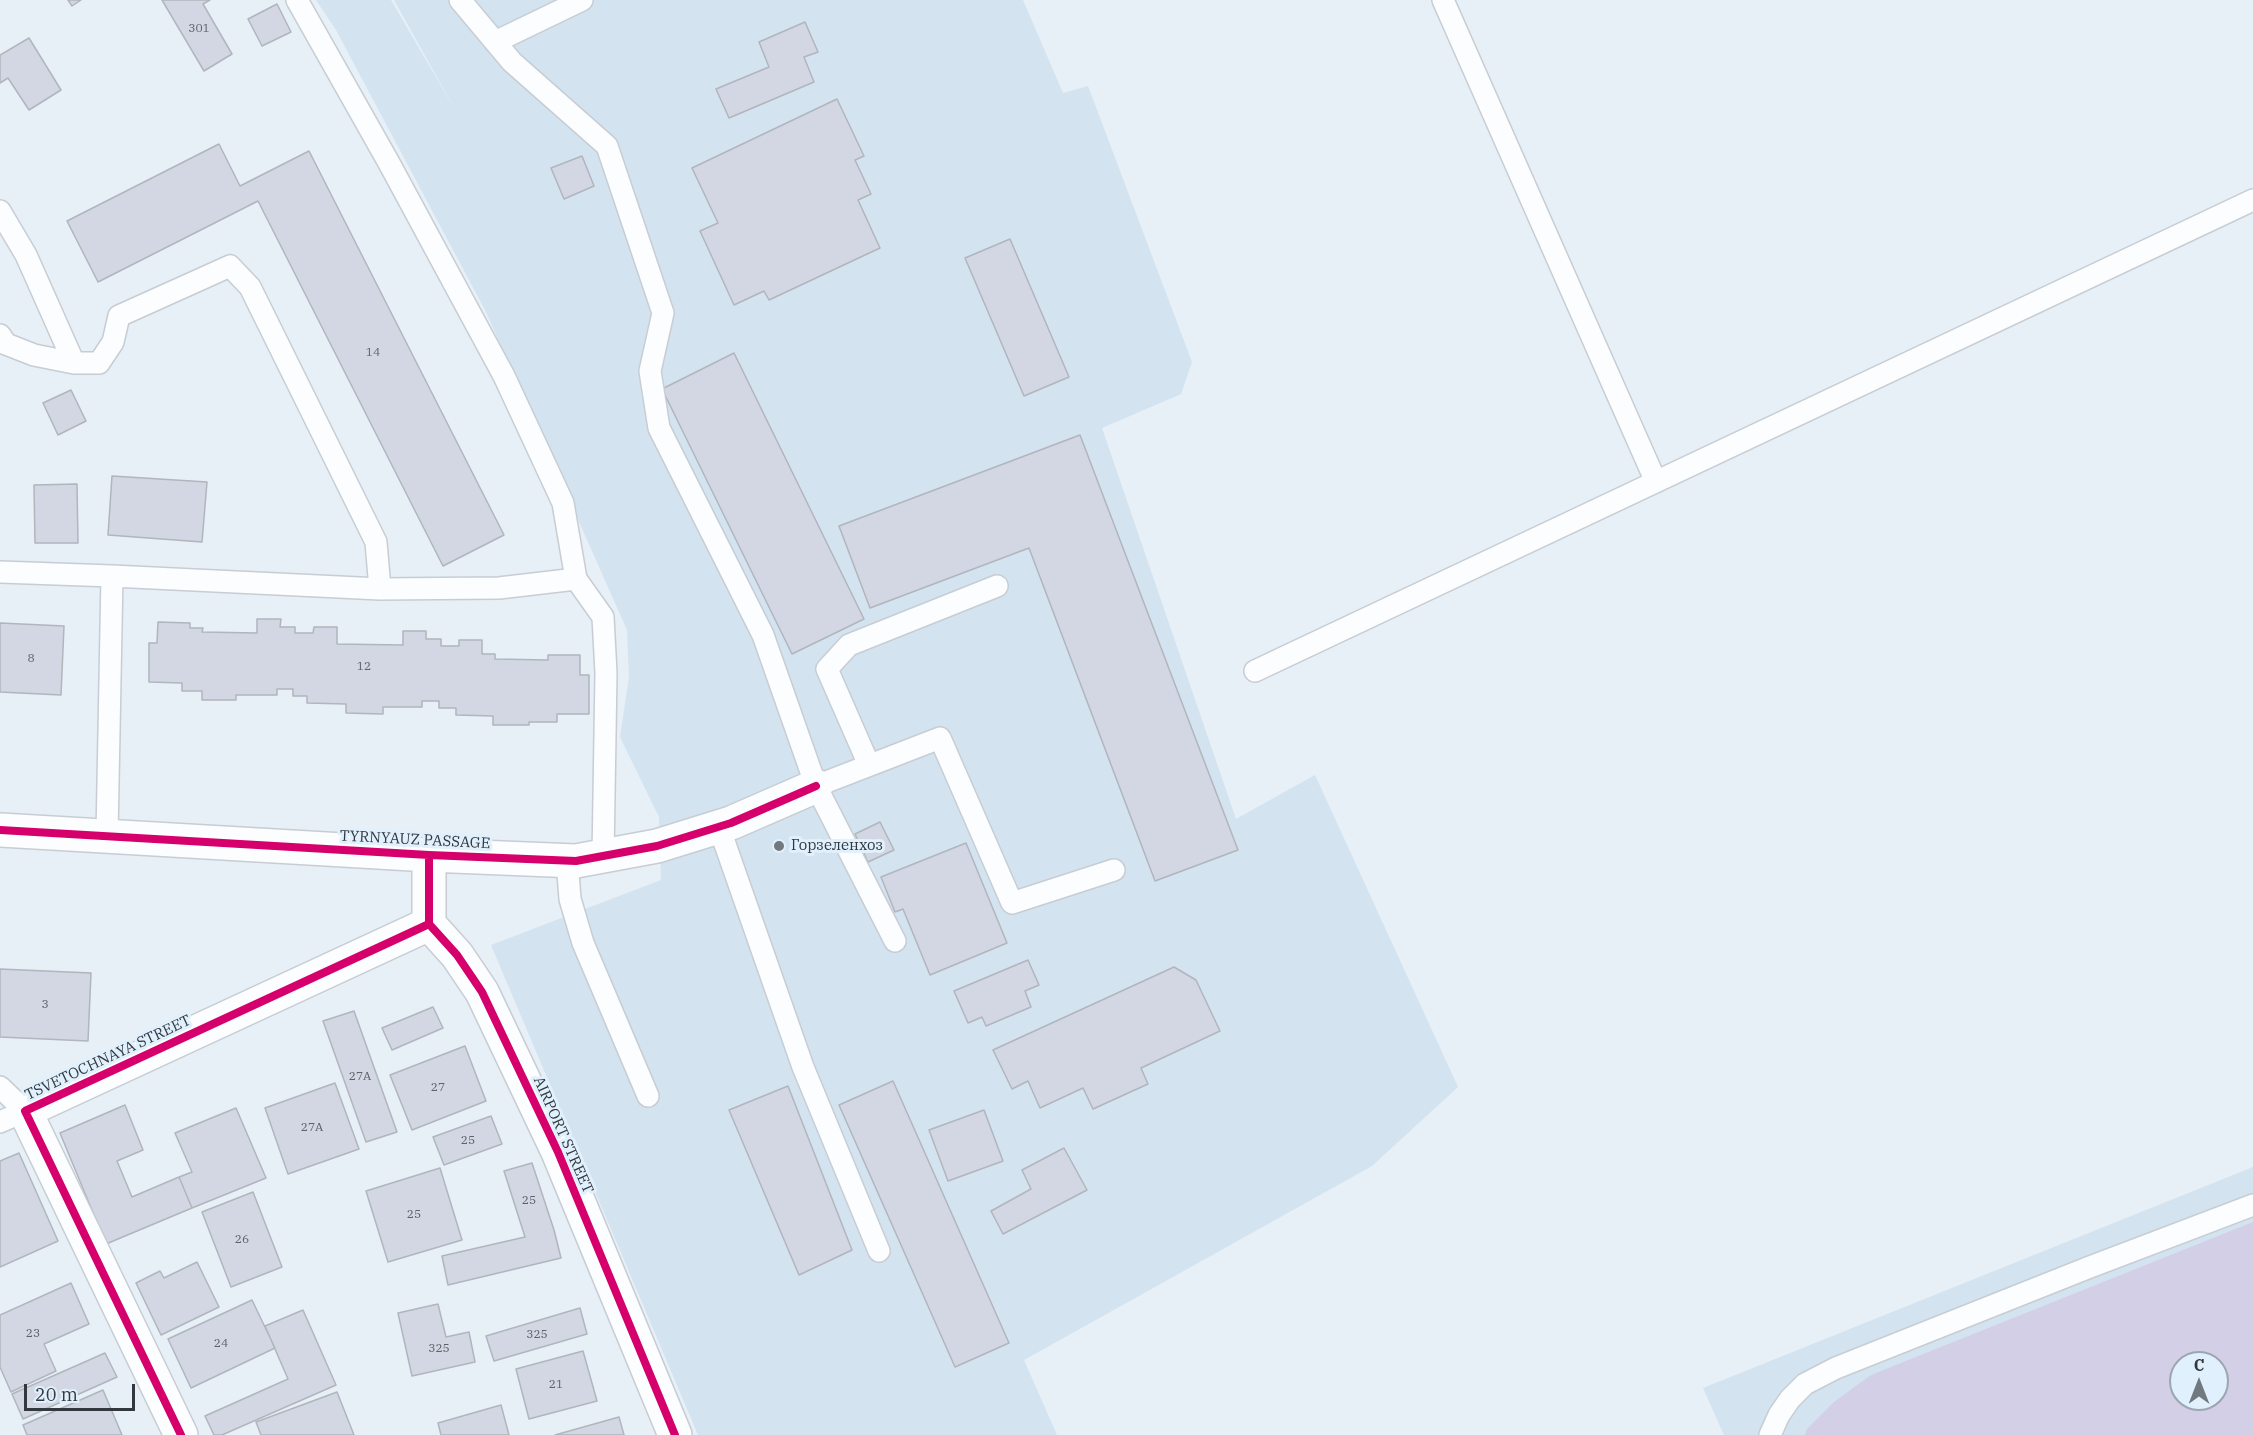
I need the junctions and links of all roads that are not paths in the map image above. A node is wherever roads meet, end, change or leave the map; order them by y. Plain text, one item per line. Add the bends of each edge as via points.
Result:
1 (297, 0) edge
2 (460, 0) edge
3 (582, 0) edge
4 (1443, 0) edge
5 (495, 42) junction
6 (2253, 200) edge
7 (0, 211) edge
8 (0, 335) edge
9 (74, 363) junction
10 (1656, 482) junction
11 (0, 572) edge
12 (112, 576) junction
13 (576, 579) junction
14 (997, 586) dead end
15 (380, 589) junction
16 (1255, 671) dead end
17 (869, 765) junction
18 (816, 786) junction
19 (718, 826) junction
20 (0, 830) edge
21 (107, 835) junction
22 (429, 855) junction
23 (603, 857) junction
24 (567, 861) junction
25 (1114, 870) dead end
26 (429, 924) junction
27 (895, 941) dead end
28 (0, 1087) edge
29 (648, 1096) dead end
30 (13, 1117) edge
31 (2253, 1205) edge
32 (879, 1251) dead end
33 (181, 1435) edge
34 (675, 1435) edge
35 (1770, 1435) edge

1 - 13 lane via 504,376 563,503
2 - 5 lane
3 - 5 lane
4 - 10 lane
5 - 18 lane via 512,62 607,146 663,313 650,371 659,428 763,635
6 - 10 lane
7 - 9 lane via 26,255
8 - 9 lane via 6,344 33,355
9 - 15 lane via 99,363 113,342 119,316 230,267 250,287 376,542
10 - 16 lane
11 - 12 lane
12 - 15 lane
12 - 21 lane
13 - 15 lane via 499,588
13 - 23 lane via 603,617
14 - 17 lane via 849,645 827,669
17 - 18 lane
17 - 25 lane via 940,738 1012,903
18 - 19 street, TYRNYAUZ PASSAGE
18 - 27 lane
19 - 23 street, TYRNYAUZ PASSAGE via 657,846
19 - 32 lane via 803,1066
20 - 21 street, TYRNYAUZ PASSAGE
21 - 22 street, TYRNYAUZ PASSAGE
22 - 24 street, TYRNYAUZ PASSAGE
22 - 26 street
23 - 24 street, TYRNYAUZ PASSAGE
24 - 29 lane via 570,899 583,943
26 - 30 street, TSVETOCHNAYA STREET
26 - 34 street, AIRPORT STREET via 457,955 482,992 558,1152
28 - 30 lane
30 - 33 street, TSVETOCHNAYA STREET
31 - 35 lane via 1836,1368 1805,1384 1790,1399

